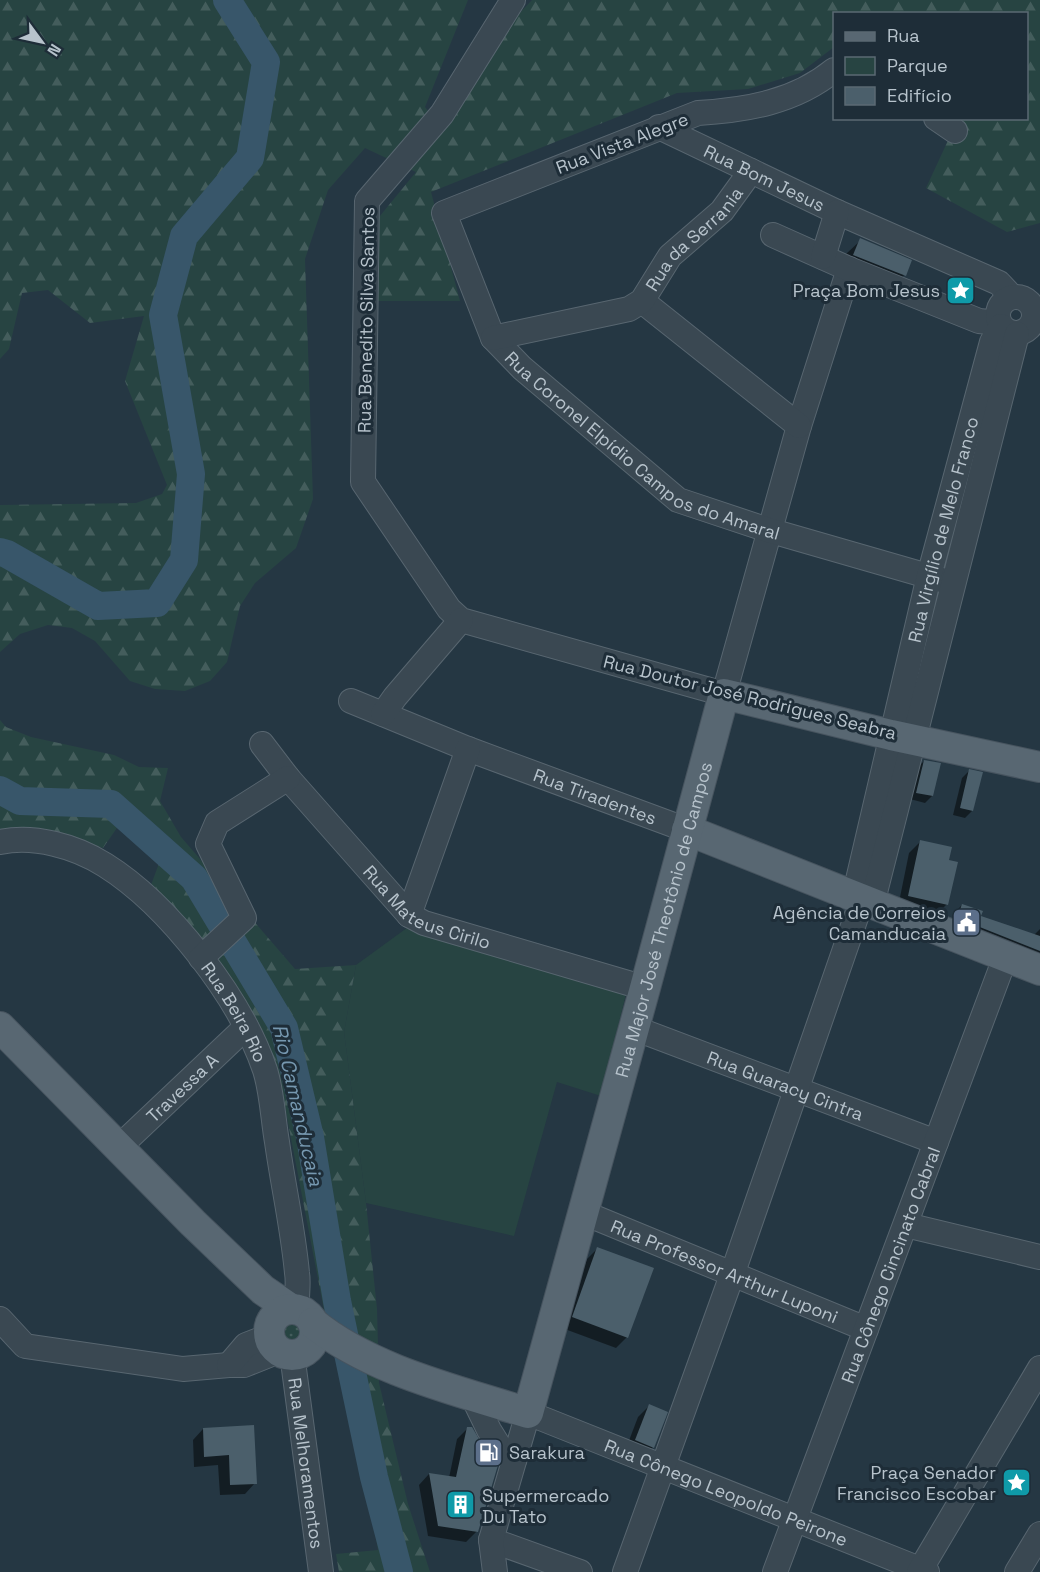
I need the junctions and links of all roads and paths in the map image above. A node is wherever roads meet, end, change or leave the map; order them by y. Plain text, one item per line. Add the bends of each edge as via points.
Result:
1 (513, 0) edge
2 (833, 71) edge
3 (659, 127) junction
4 (752, 171) junction
5 (837, 212) junction
6 (444, 213) joint
7 (773, 235) dead end
8 (823, 257) junction
9 (849, 269) junction
10 (1025, 296) edge
11 (642, 301) junction
12 (1018, 326) edge
13 (493, 338) junction
14 (799, 426) junction
15 (768, 530) junction
16 (929, 576) junction
17 (952, 583) junction
18 (461, 620) junction
19 (724, 694) junction
20 (351, 701) dead end
21 (383, 714) junction
22 (903, 737) junction
23 (262, 744) dead end
24 (468, 749) junction
25 (1040, 767) edge
26 (288, 778) junction
27 (687, 830) junction
28 (0, 842) edge
29 (863, 900) junction
30 (409, 915) junction
31 (209, 950) junction
32 (1005, 958) junction
33 (1040, 970) edge
34 (645, 988) junction
35 (0, 1027) edge
36 (246, 1027) junction
37 (634, 1028) junction
38 (797, 1089) junction
39 (936, 1142) junction
40 (118, 1148) junction
41 (584, 1213) junction
42 (906, 1225) junction
43 (1040, 1257) edge
44 (732, 1275) junction
45 (0, 1319) edge
46 (866, 1329) junction
47 (295, 1332) junction
48 (25, 1346) junction
49 (0, 1351) edge
50 (1040, 1368) edge
51 (472, 1395) junction
52 (528, 1413) junction
53 (515, 1458) junction
54 (663, 1467) junction
55 (794, 1518) junction
56 (1040, 1534) edge
57 (491, 1540) junction
58 (922, 1571) edge
59 (321, 1572) edge
60 (495, 1572) edge
61 (580, 1572) edge
62 (625, 1572) edge
63 (774, 1572) edge
64 (1017, 1572) edge

1 - 18 street, Rua Benedito Silva Santos via 442,114 367,201 363,483 449,609
2 - 3 street, Rua Vista Alegre via 787,98 736,111 698,113
3 - 4 street, Rua Bom Jesus
3 - 6 street, Rua Vista Alegre
4 - 5 street, Rua Bom Jesus
4 - 11 street, Rua da Serrania via 722,211 670,256
5 - 8 street
5 - 10 street
6 - 13 street, Rua Coronel Elpídio Campos do Amaral
7 - 8 street
8 - 9 street
9 - 12 street via 979,321
9 - 14 street, Rua Major José Theotônio de Campos
10 - 12 street via 1034,311
10 - 12 street via 1001,305 998,311
11 - 13 street, Rua da Serrania via 629,309
11 - 14 street
12 - 16 street, Rua Virgílio de Melo Franco via 992,342
12 - 17 street, Rua Virgílio de Melo Franco
13 - 15 street, Rua Coronel Elpídio Campos do Amaral via 522,368 678,500
14 - 15 street, Rua Major José Theotônio de Campos
15 - 16 street, Rua Coronel Elpídio Campos do Amaral
15 - 19 street, Rua Major José Theotônio de Campos
16 - 17 street, Rua Coronel Elpídio Campos do Amaral
16 - 22 street, Rua Virgílio de Melo Franco
17 - 22 street, Rua Virgílio de Melo Franco
18 - 19 street, Rua Doutor José Rodrigues Seabra
18 - 21 street
19 - 22 main road, Rua Doutor José Rodrigues Seabra
19 - 27 main road, Rua Major José Theotônio de Campos
20 - 21 street, Rua Tiradentes
21 - 24 street, Rua Tiradentes
22 - 25 main road, Rua Doutor José Rodrigues Seabra
22 - 29 street
23 - 26 street, Rua Mateus Cirilo
24 - 27 street, Rua Tiradentes
24 - 30 street
26 - 30 street, Rua Mateus Cirilo
26 - 31 street via 217,823 208,844 244,918
27 - 29 main road, Rua Tiradentes
27 - 34 main road, Rua Major José Theotônio de Campos
28 - 31 street, Rua Beira Rio via 46,842 82,852 105,865
29 - 32 main road, Rua Tiradentes
29 - 38 street
30 - 34 street, Rua Mateus Cirilo via 424,923
31 - 36 street, Rua Beira Rio
32 - 33 main road, Rua Tiradentes
32 - 39 street, Rua Cônego Cincinato Cabral
34 - 37 main road, Rua Major José Theotônio de Campos
35 - 40 main road, Rua Cônego Leopoldo Peirone
36 - 40 street, Travessa A
36 - 47 street, Rua Beira Rio via 265,1072 298,1275
37 - 38 street, Rua Guaracy Cintra
37 - 41 main road, Rua Major José Theotônio de Campos
38 - 39 street, Rua Guaracy Cintra
38 - 44 street
39 - 42 street, Rua Cônego Cincinato Cabral
40 - 47 main road, Rua Cônego Leopoldo Peirone via 263,1290
41 - 44 street, Rua Professor Arthur Luponi
41 - 52 main road, Rua Major José Theotônio de Campos
42 - 43 street
42 - 46 street, Rua Cônego Cincinato Cabral
44 - 46 street, Rua Professor Arthur Luponi
44 - 54 street
45 - 48 street
46 - 55 street, Rua Cônego Cincinato Cabral
47 - 48 street via 246,1346 229,1365 183,1369
47 - 51 main road, Rua Cônego Leopoldo Peirone
47 - 59 street, Rua Melhoramentos
48 - 49 street
50 - 58 street
51 - 52 main road, Rua Cônego Leopoldo Peirone
51 - 53 street via 502,1451
52 - 53 street, Rua Major José Theotônio de Campos
52 - 54 street, Rua Cônego Leopoldo Peirone
53 - 57 street, Rua Major José Theotônio de Campos
54 - 55 street, Rua Cônego Leopoldo Peirone
54 - 62 street
55 - 58 street, Rua Cônego Leopoldo Peirone
55 - 63 street, Rua Cônego Cincinato Cabral
56 - 64 street
57 - 60 street, Rua Major José Theotônio de Campos
57 - 61 street

